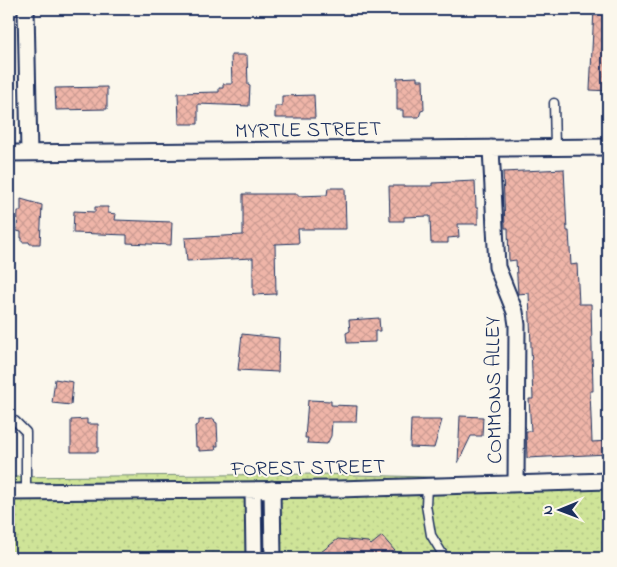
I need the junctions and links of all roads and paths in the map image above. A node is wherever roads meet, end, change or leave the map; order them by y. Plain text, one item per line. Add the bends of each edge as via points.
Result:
1 (26, 9) edge
2 (554, 103) dead end
3 (608, 147) edge
4 (491, 148) junction
5 (555, 148) junction
6 (9, 153) edge
7 (29, 153) junction
8 (9, 421) edge
9 (608, 481) edge
10 (516, 484) junction
11 (427, 486) junction
12 (253, 490) junction
13 (272, 490) junction
14 (9, 492) edge
15 (26, 492) junction
16 (254, 558) edge
17 (273, 558) edge
18 (445, 558) edge

1 - 7 street
2 - 5 lane
3 - 5 street, MYRTLE STREET
4 - 5 street, MYRTLE STREET
4 - 7 street, MYRTLE STREET
4 - 10 street, COMMONS ALLEY via 497,267 518,325
6 - 7 street, MYRTLE STREET
8 - 15 lane via 15,421 26,432
9 - 10 street, FOREST STREET
10 - 11 street, FOREST STREET
11 - 13 street, FOREST STREET
11 - 18 lane via 426,505 431,534
12 - 13 street, FOREST STREET
12 - 15 street, FOREST STREET
12 - 16 street
13 - 17 street
14 - 15 street, FOREST STREET

